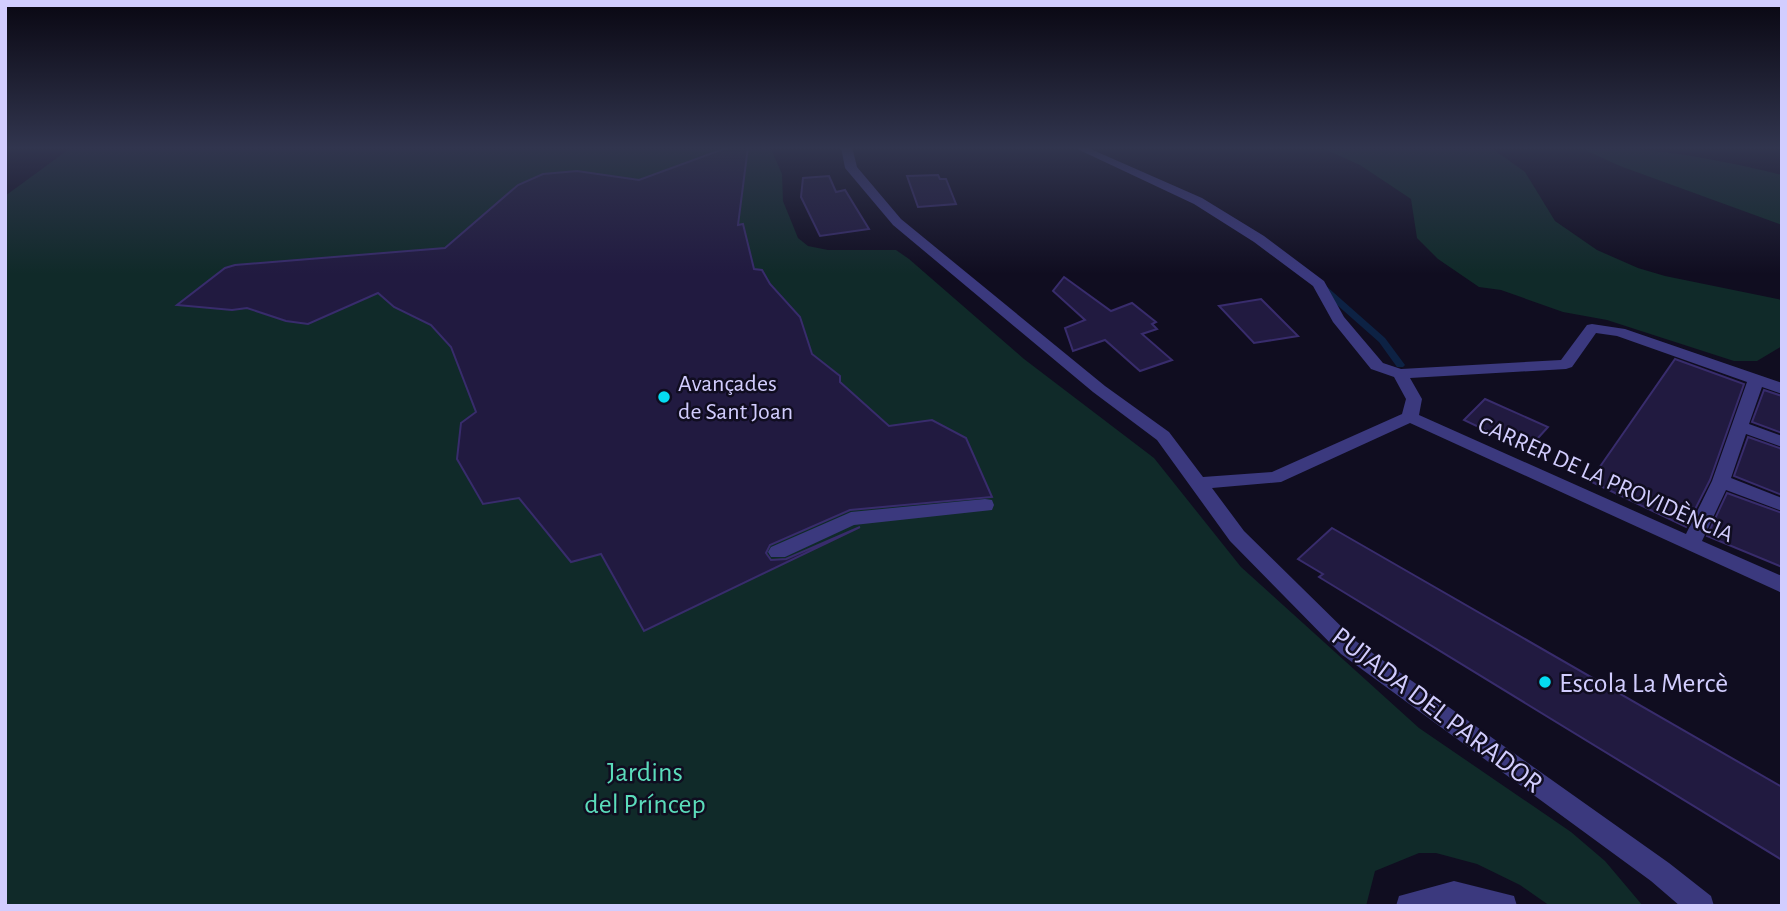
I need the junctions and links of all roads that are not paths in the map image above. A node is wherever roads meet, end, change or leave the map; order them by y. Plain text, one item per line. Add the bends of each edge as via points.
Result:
1 (869, 190) edge
2 (1172, 190) edge
3 (1400, 374) junction
4 (1756, 380) junction
5 (1782, 389) edge
6 (1410, 417) junction
7 (1742, 427) junction
8 (1782, 442) edge
9 (1721, 481) junction
10 (1201, 484) junction
11 (985, 505) dead end
12 (1782, 505) edge
13 (1690, 545) junction
14 (778, 552) dead end
15 (1782, 585) edge
16 (1409, 906) edge
17 (1504, 906) edge
18 (1701, 906) edge

1 - 10 street, PUJADA DEL PARADOR via 897,222 1163,436
2 - 3 street via 1259,239 1319,284 1338,319 1377,366
3 - 4 street via 1566,364 1592,328 1620,332
3 - 6 street via 1414,399
4 - 5 street
4 - 7 street
6 - 10 street via 1275,478
6 - 13 street, CARRER DE LA PROVIDÈNCIA
7 - 8 street
7 - 9 street
9 - 12 street
9 - 13 street
10 - 18 street, PUJADA DEL PARADOR via 1237,536 1349,648
11 - 14 street via 851,519
13 - 15 street, CARRER DE LA PROVIDÈNCIA
16 - 17 street via 1454,894

